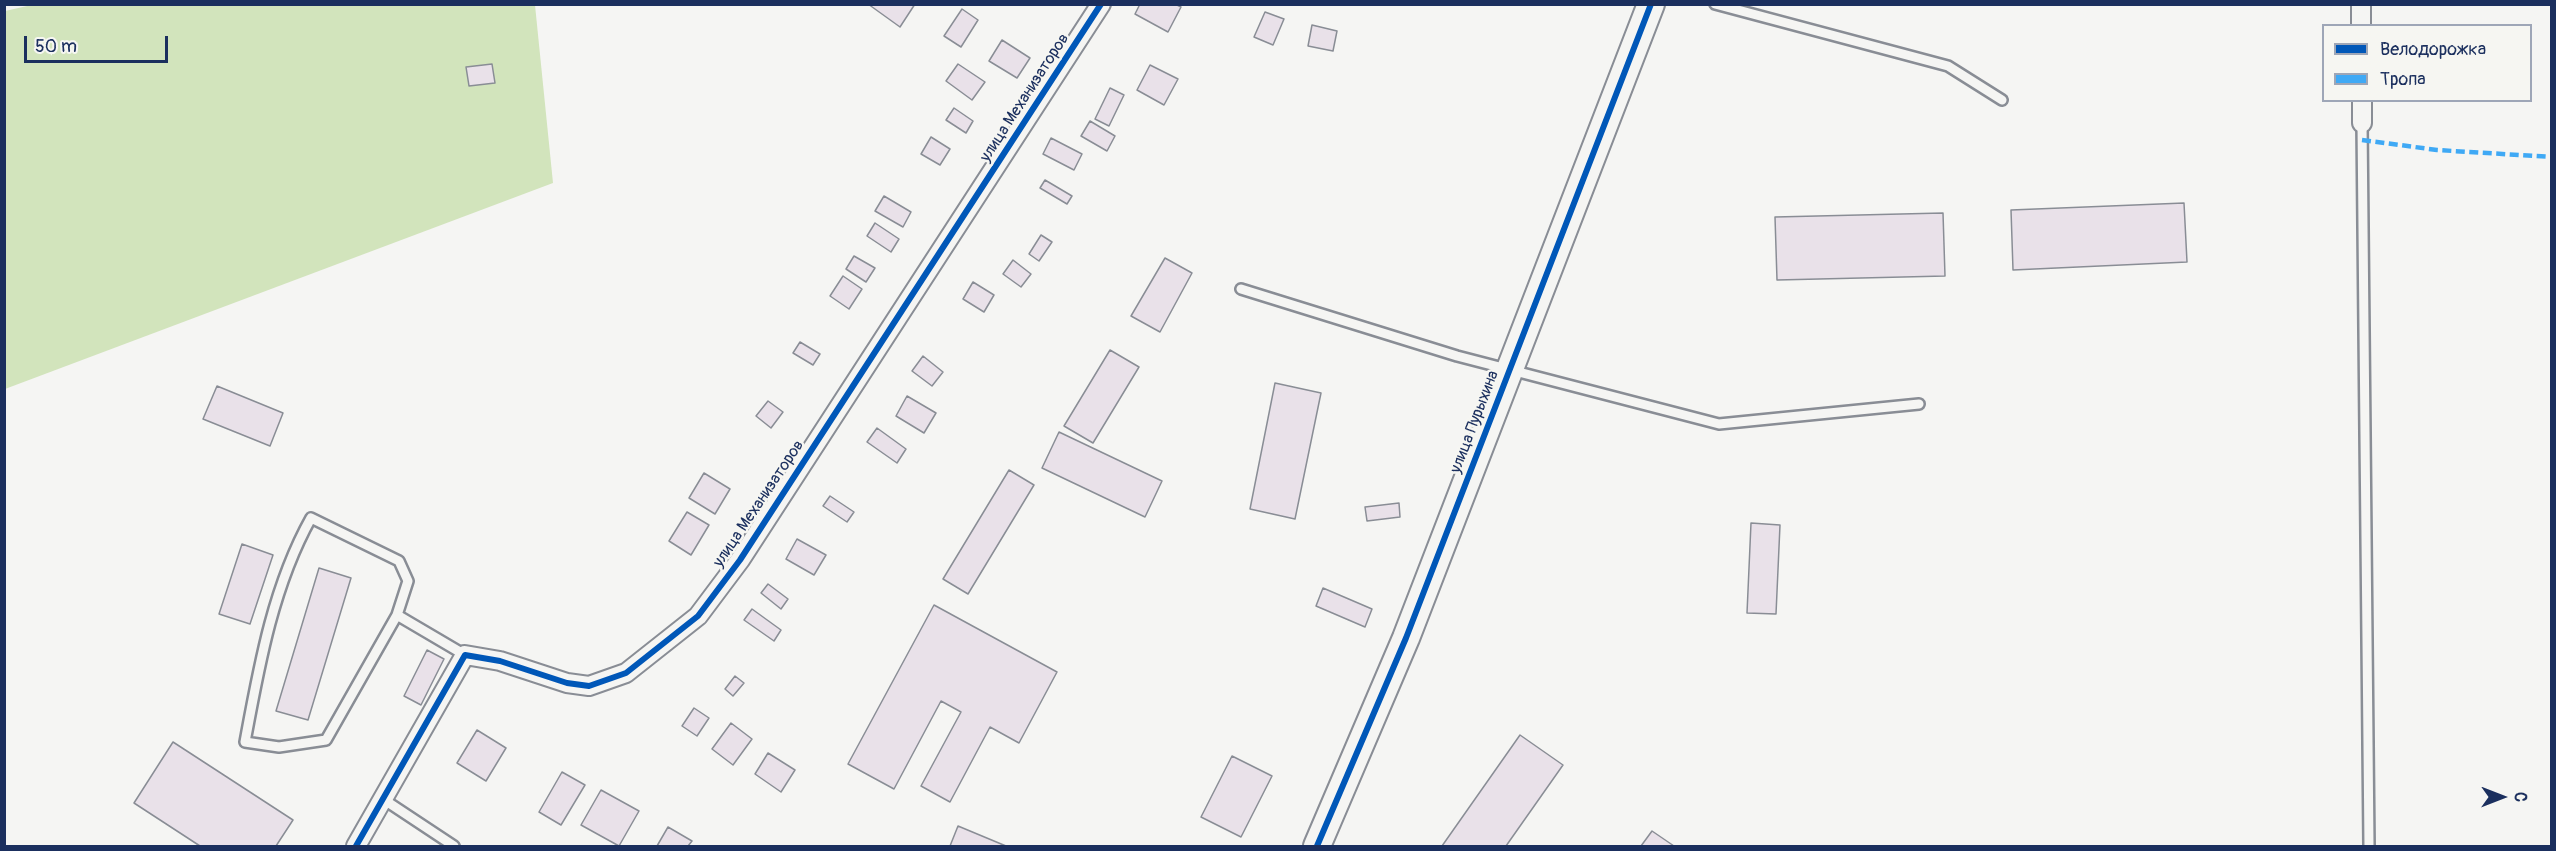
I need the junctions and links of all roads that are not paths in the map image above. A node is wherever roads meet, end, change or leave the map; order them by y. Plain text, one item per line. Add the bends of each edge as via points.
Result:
1 (1101, 4) edge
2 (1651, 4) edge
3 (1715, 4) edge
4 (2361, 4) edge
5 (2361, 24) edge
6 (2002, 100) dead end
7 (2362, 102) edge
8 (2362, 123) joint
9 (1241, 289) dead end
10 (1510, 369) junction
11 (1919, 404) dead end
12 (397, 615) junction
13 (465, 655) junction
14 (383, 799) junction
15 (356, 846) edge
16 (454, 846) edge
17 (1317, 846) edge
18 (2369, 846) edge

1 - 13 street, улица Механизаторов via 746,550 698,616 626,673 589,686
2 - 10 street, улица Пурыхина
3 - 6 lane via 1948,66
4 - 5 street
7 - 8 street
8 - 18 lane
9 - 10 lane
10 - 11 lane via 1719,424
10 - 17 street, улица Пурыхина via 1406,638
12 - 12 lane via 327,740 279,747 245,742 261,656 295,548 311,518 399,561 408,581
12 - 13 lane
13 - 14 street
14 - 15 street
14 - 16 lane

